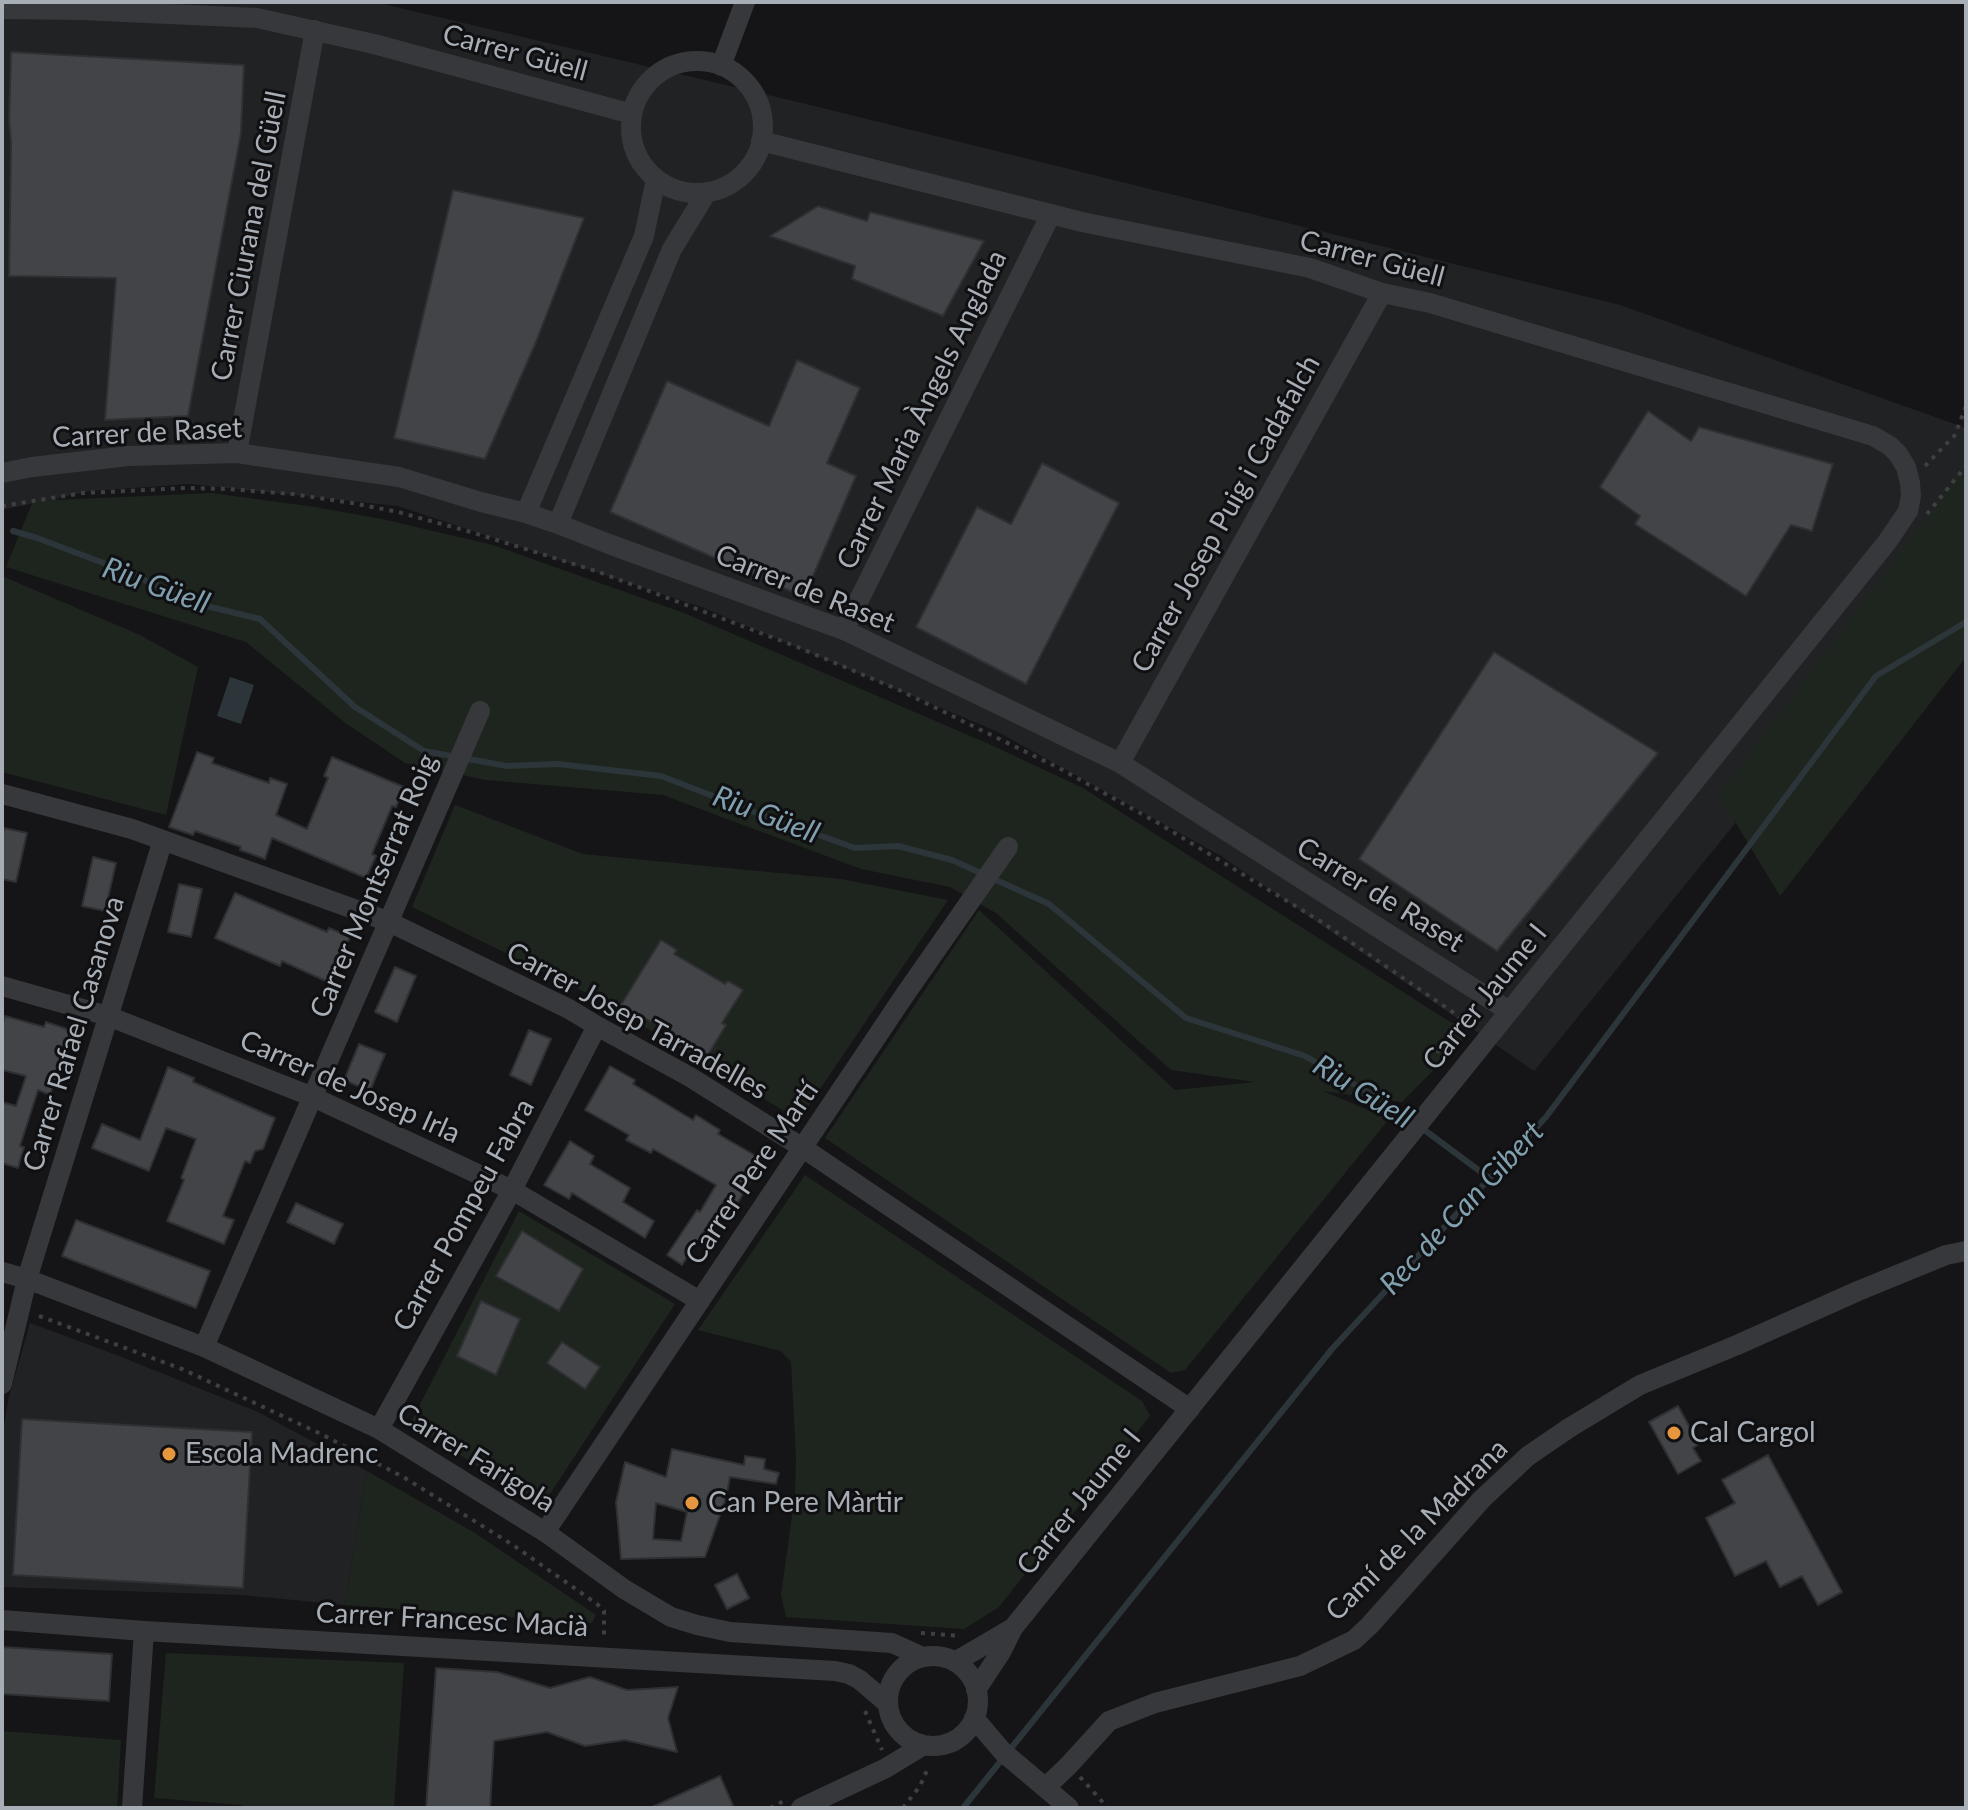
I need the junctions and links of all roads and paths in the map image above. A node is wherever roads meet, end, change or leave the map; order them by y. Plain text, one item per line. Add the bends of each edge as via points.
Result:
1 (745, 2) edge
2 (2, 9) edge
3 (315, 30) junction
4 (721, 66) junction
5 (632, 114) junction
6 (761, 141) junction
7 (656, 179) junction
8 (707, 192) junction
9 (1051, 214) junction
10 (1382, 293) junction
11 (1966, 406) edge
12 (237, 453) junction
13 (2, 473) edge
14 (1910, 483) junction
15 (2, 506) edge
16 (526, 513) junction
17 (558, 524) junction
18 (844, 630) junction
19 (480, 711) dead end
20 (1120, 763) junction
21 (2, 794) edge
22 (163, 840) junction
23 (1008, 847) dead end
24 (387, 921) junction
25 (2, 986) edge
26 (1509, 1011) junction
27 (108, 1016) junction
28 (597, 1026) junction
29 (1463, 1068) junction
30 (313, 1097) junction
31 (803, 1148) junction
32 (512, 1190) junction
33 (1966, 1251) edge
34 (2, 1272) edge
35 (27, 1279) junction
36 (700, 1301) junction
37 (20, 1310) junction
38 (204, 1347) junction
39 (2, 1384) edge
40 (1190, 1409) junction
41 (379, 1429) junction
42 (545, 1532) junction
43 (2, 1620) edge
44 (1013, 1628) junction
45 (144, 1631) junction
46 (604, 1643) dead end
47 (923, 1657) junction
48 (955, 1662) junction
49 (976, 1690) junction
50 (888, 1704) junction
51 (864, 1710) dead end
52 (968, 1727) junction
53 (924, 1745) junction
54 (1069, 1765) junction
55 (886, 1768) junction
56 (928, 1768) dead end
57 (1040, 1782) junction
58 (132, 1808) edge
59 (801, 1808) edge
60 (903, 1808) edge
61 (1069, 1808) edge
62 (1108, 1808) edge

1 - 4 street
2 - 3 street, Carrer Güell via 257,18
3 - 5 street, Carrer Güell
3 - 12 street, Carrer Ciurana del Güell
4 - 5 street via 692,61 669,67 642,91
4 - 6 street via 740,77 757,100
5 - 7 street via 633,143
6 - 8 street via 746,171
6 - 9 street, Carrer Güell
7 - 8 street via 684,192
7 - 16 street via 644,236
8 - 17 street via 672,249
9 - 10 street, Carrer Güell via 1310,268
9 - 18 street, Carrer Maria Àngels Anglada
10 - 14 street, Carrer Güell via 1873,436 1898,454
10 - 20 street, Carrer Josep Puig i Cadafalch
11 - 14 path via 1955,435
12 - 13 street, Carrer de Raset via 128,456
12 - 16 street, Carrer de Raset via 399,477
14 - 26 street, Carrer Jaume I via 1908,511 1887,542
15 - 29 path via 83,493 186,488 352,503 471,532 596,571 795,646 1059,768 1320,921 1460,1017 1438,1051
16 - 17 street, Carrer de Raset
17 - 18 street, Carrer de Raset
18 - 20 street, Carrer de Raset
19 - 24 street, Carrer Montserrat Roig
20 - 26 street, Carrer de Raset
21 - 22 street, Carrer Josep Tarradelles
22 - 24 street, Carrer Josep Tarradelles
22 - 27 street, Carrer Rafael Casanova
23 - 31 street, Carrer Pere Martí
24 - 28 street, Carrer Josep Tarradelles
24 - 30 street, Carrer Montserrat Roig
25 - 27 street, Carrer de Josep Irla
26 - 29 street, Carrer Jaume I
27 - 30 street, Carrer de Josep Irla
27 - 35 street, Carrer Rafael Casanova
28 - 31 street, Carrer Josep Tarradelles
28 - 32 street, Carrer Pompeu Fabra
29 - 40 street, Carrer Jaume I
30 - 32 street, Carrer de Josep Irla
30 - 38 street, Carrer Montserrat Roig
31 - 36 street, Carrer Pere Martí
31 - 40 street, Carrer Josep Tarradelles
32 - 36 street, Carrer de Josep Irla
32 - 41 street, Carrer Pompeu Fabra
33 - 54 street, Camí de la Madrana via 1640,1385 1528,1456 1354,1640 1300,1666 1155,1703 1109,1721
34 - 35 street, Carrer Farigola
35 - 37 street, Carrer Rafael Casanova
35 - 38 street, Carrer Farigola
36 - 42 street, Carrer Pere Martí
37 - 39 street, Carrer Rafael Casanova
37 - 46 path via 182,1369 405,1478 597,1604 604,1611
38 - 41 street, Carrer Farigola
40 - 44 street, Carrer Jaume I
41 - 42 street, Carrer Farigola
42 - 47 street, Carrer Farigola via 671,1617 730,1632 892,1643
43 - 45 street, Carrer Francesc Macià
44 - 48 street, Carrer Jaume I
44 - 49 street, Carrer Jaume I
45 - 50 street, Carrer Francesc Macià via 835,1671 860,1680
45 - 58 street
47 - 48 street
47 - 50 street via 899,1670
48 - 49 street
49 - 52 street via 978,1701
50 - 53 street via 896,1728
51 - 55 path
52 - 53 street via 948,1743
52 - 57 street
53 - 55 street
54 - 57 street, Camí de la Madrana
54 - 62 path
55 - 59 street
56 - 60 path
57 - 61 street

